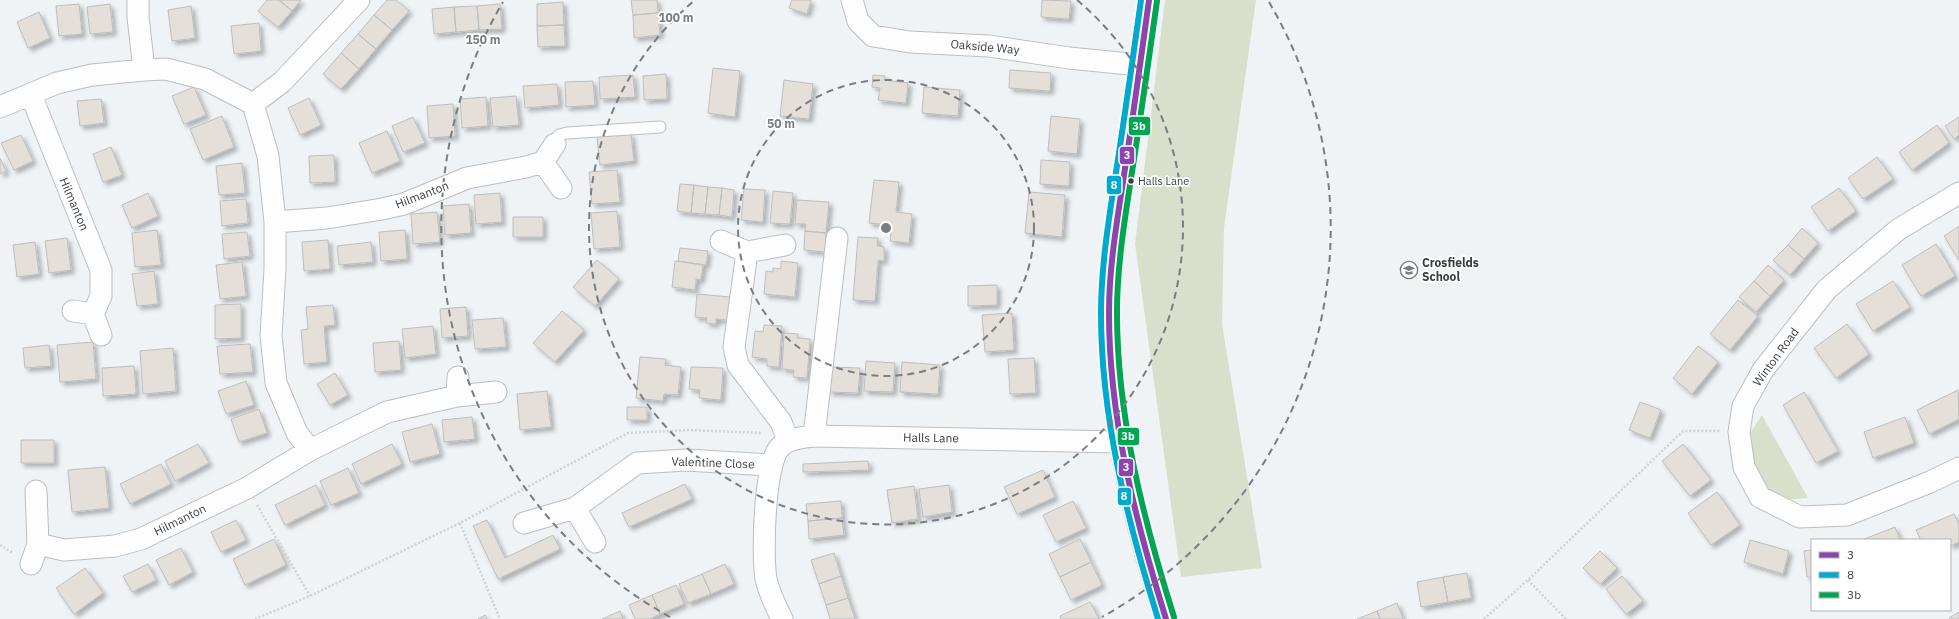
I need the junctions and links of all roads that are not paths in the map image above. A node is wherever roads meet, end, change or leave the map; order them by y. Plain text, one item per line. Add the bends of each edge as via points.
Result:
1 (138, 0) edge
2 (359, 0) edge
3 (852, 0) edge
4 (1149, 0) edge
5 (1140, 65) junction
6 (144, 70) junction
7 (31, 95) junction
8 (253, 104) junction
9 (0, 107) edge
10 (660, 127) dead end
11 (555, 144) joint
12 (543, 162) junction
13 (561, 188) dead end
14 (1959, 193) edge
15 (275, 222) junction
16 (837, 238) dead end
17 (720, 241) dead end
18 (785, 245) dead end
19 (747, 252) junction
20 (73, 311) dead end
21 (93, 314) junction
22 (101, 335) dead end
23 (496, 392) dead end
24 (814, 436) junction
25 (788, 441) junction
26 (1120, 442) junction
27 (310, 450) junction
28 (770, 465) junction
29 (1959, 468) edge
30 (36, 491) dead end
31 (575, 508) junction
32 (524, 523) dead end
33 (595, 542) dead end
34 (38, 544) junction
35 (31, 564) dead end
36 (776, 617) edge
37 (1166, 619) edge

1 - 6 street
2 - 8 street via 282,82
3 - 5 street, Oakside Way via 858,21 873,36 910,42 989,46
4 - 5 main road
5 - 26 main road via 1116,231 1110,294 1112,382
6 - 7 street via 92,75 57,83
6 - 8 street via 166,69 205,80
7 - 9 street
7 - 21 street, Hilmanton via 101,270 101,296
8 - 15 street via 268,156
10 - 11 lane via 567,133 559,135
11 - 12 street
12 - 13 street
12 - 15 street, Hilmanton via 467,178 404,204 382,210
14 - 29 street, Winton Road via 1898,230 1827,289 1763,370 1743,406 1738,432 1744,467 1760,497 1800,517 1847,515
15 - 27 street via 271,335 276,383 297,433
16 - 24 street
17 - 19 street
18 - 19 street
19 - 25 street via 734,347 738,365 781,422
20 - 21 street
21 - 22 street
23 - 27 street, Hilmanton via 458,386 387,412
24 - 25 street, Halls Lane
24 - 26 street, Halls Lane
25 - 28 street via 779,448
26 - 37 main road via 1133,506
27 - 34 street, Hilmanton via 247,488 141,539 96,548 64,550
28 - 31 street, Valentine Close via 686,460 637,463
28 - 36 street via 765,521 765,559 766,580
30 - 34 street
31 - 32 street, Valentine Close
31 - 33 street
34 - 35 street

